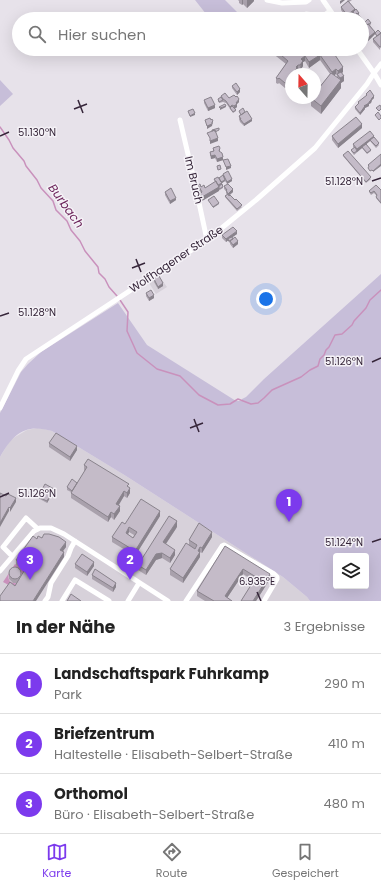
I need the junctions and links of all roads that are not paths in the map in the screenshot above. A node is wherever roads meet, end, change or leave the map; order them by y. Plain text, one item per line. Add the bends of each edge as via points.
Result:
1 (267, 0) edge
2 (309, 0) edge
3 (323, 0) edge
4 (330, 11) edge
5 (362, 56) edge
6 (381, 64) edge
7 (374, 72) junction
8 (381, 85) edge
9 (180, 120) dead end
10 (207, 240) junction
11 (0, 408) edge
12 (38, 529) junction
13 (75, 541) junction
14 (12, 556) junction
15 (0, 571) edge
16 (139, 583) junction
17 (189, 600) edge
18 (45, 601) edge
19 (62, 601) edge
20 (109, 601) edge
21 (128, 601) edge
22 (168, 601) edge
23 (264, 601) edge

1 - 2 street via 282,3
3 - 4 street
5 - 7 street
6 - 7 street, Wolfhagener Straße
7 - 8 street
7 - 10 street, Wolfhagener Straße via 315,148
9 - 10 street, Im Bruch
10 - 11 street, Wolfhagener Straße via 26,359
12 - 13 street via 51,528
12 - 14 street
12 - 14 street via 26,518 3,547
13 - 16 street
13 - 18 street via 51,583
14 - 15 street
16 - 21 street
16 - 22 street
17 - 23 street via 224,545 277,577
19 - 20 street via 75,580

